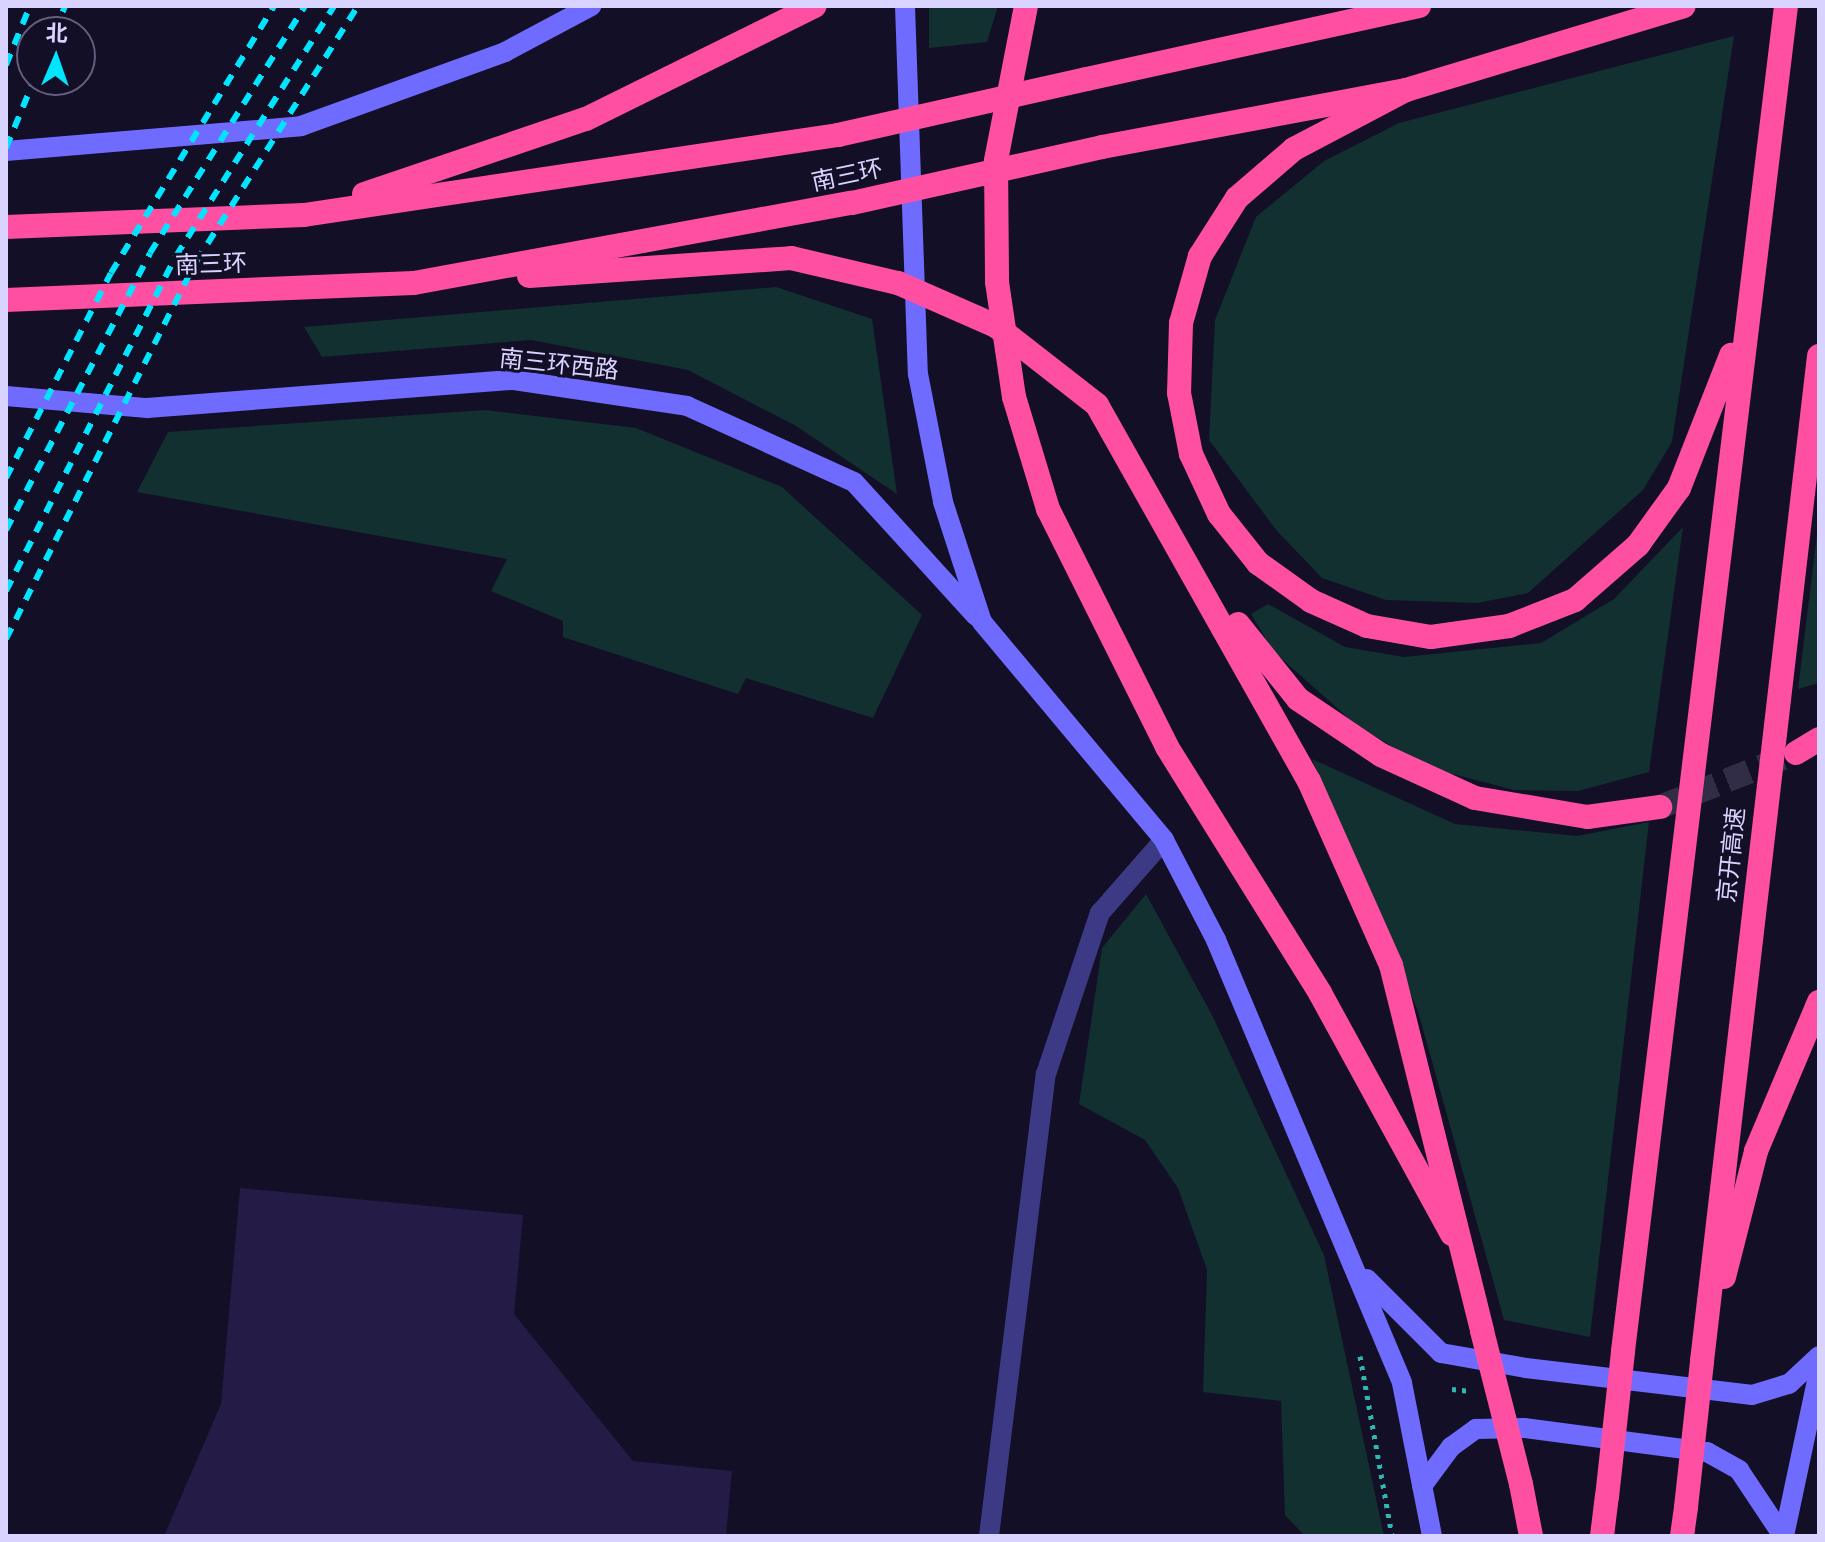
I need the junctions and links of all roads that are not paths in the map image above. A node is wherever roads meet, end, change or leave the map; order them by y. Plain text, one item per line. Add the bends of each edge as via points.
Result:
1 (591, 6) edge
2 (815, 6) edge
3 (905, 6) edge
4 (1026, 6) edge
5 (1419, 6) edge
6 (1684, 6) edge
7 (1786, 6) edge
8 (1406, 90) junction
9 (6, 151) edge
10 (304, 215) junction
11 (6, 227) edge
12 (414, 283) junction
13 (6, 300) edge
14 (1745, 319) junction
15 (1819, 356) edge
16 (6, 396) edge
17 (1199, 576) junction
18 (982, 622) junction
19 (1819, 739) edge
20 (1796, 753) tunnel mouth
21 (1660, 807) tunnel mouth
22 (1164, 840) junction
23 (1819, 1002) edge
24 (1452, 1234) junction
25 (1351, 1261) junction
26 (1819, 1356) edge
27 (1702, 1361) junction
28 (1819, 1372) edge
29 (1422, 1486) junction
30 (989, 1536) edge
31 (1432, 1536) edge
32 (1531, 1536) edge
33 (1602, 1536) edge
34 (1682, 1536) edge
35 (1784, 1536) edge

1 - 9 street via 505,52 301,126
2 - 10 highway via 586,119
3 - 18 street via 918,374 943,502
4 - 24 highway via 996,161 997,282 1014,397 1048,509 1167,747 1320,993
5 - 10 highway, 南三环, bridge via 838,135
6 - 8 highway, 南三环
7 - 14 highway
8 - 12 highway, 南三环, bridge via 1102,147 852,203
8 - 14 highway via 1294,149 1237,198 1200,256 1181,323 1179,393 1191,454 1219,514 1258,563 1311,601 1367,626 1431,637 1509,626 1575,600 1638,545 1679,488
10 - 11 highway, 南三环
12 - 13 highway, 南三环
12 - 17 highway, bridge via 791,258 898,283 996,326 1097,405
14 - 33 highway, 京开高速, bridge
15 - 27 highway, 京开高速
16 - 18 street, 南三环西路 via 147,408 514,380 687,406 854,482
17 - 21 highway via 1298,699 1381,755 1475,798 1587,817
17 - 24 highway via 1309,781 1391,965
18 - 22 street, 南三环西路
19 - 20 highway
22 - 25 street, 南三环西路 via 1216,940
22 - 30 lane via 1100,913 1046,1074
23 - 27 highway via 1756,1151
24 - 32 highway, bridge via 1482,1331
25 - 26 street via 1405,1325 1441,1353 1752,1395 1789,1384
25 - 29 street, 南三环西路 via 1402,1383
27 - 34 highway, bridge
28 - 35 street
29 - 31 street, 南三环西路
29 - 35 street via 1451,1447 1476,1429 1707,1452 1739,1470

